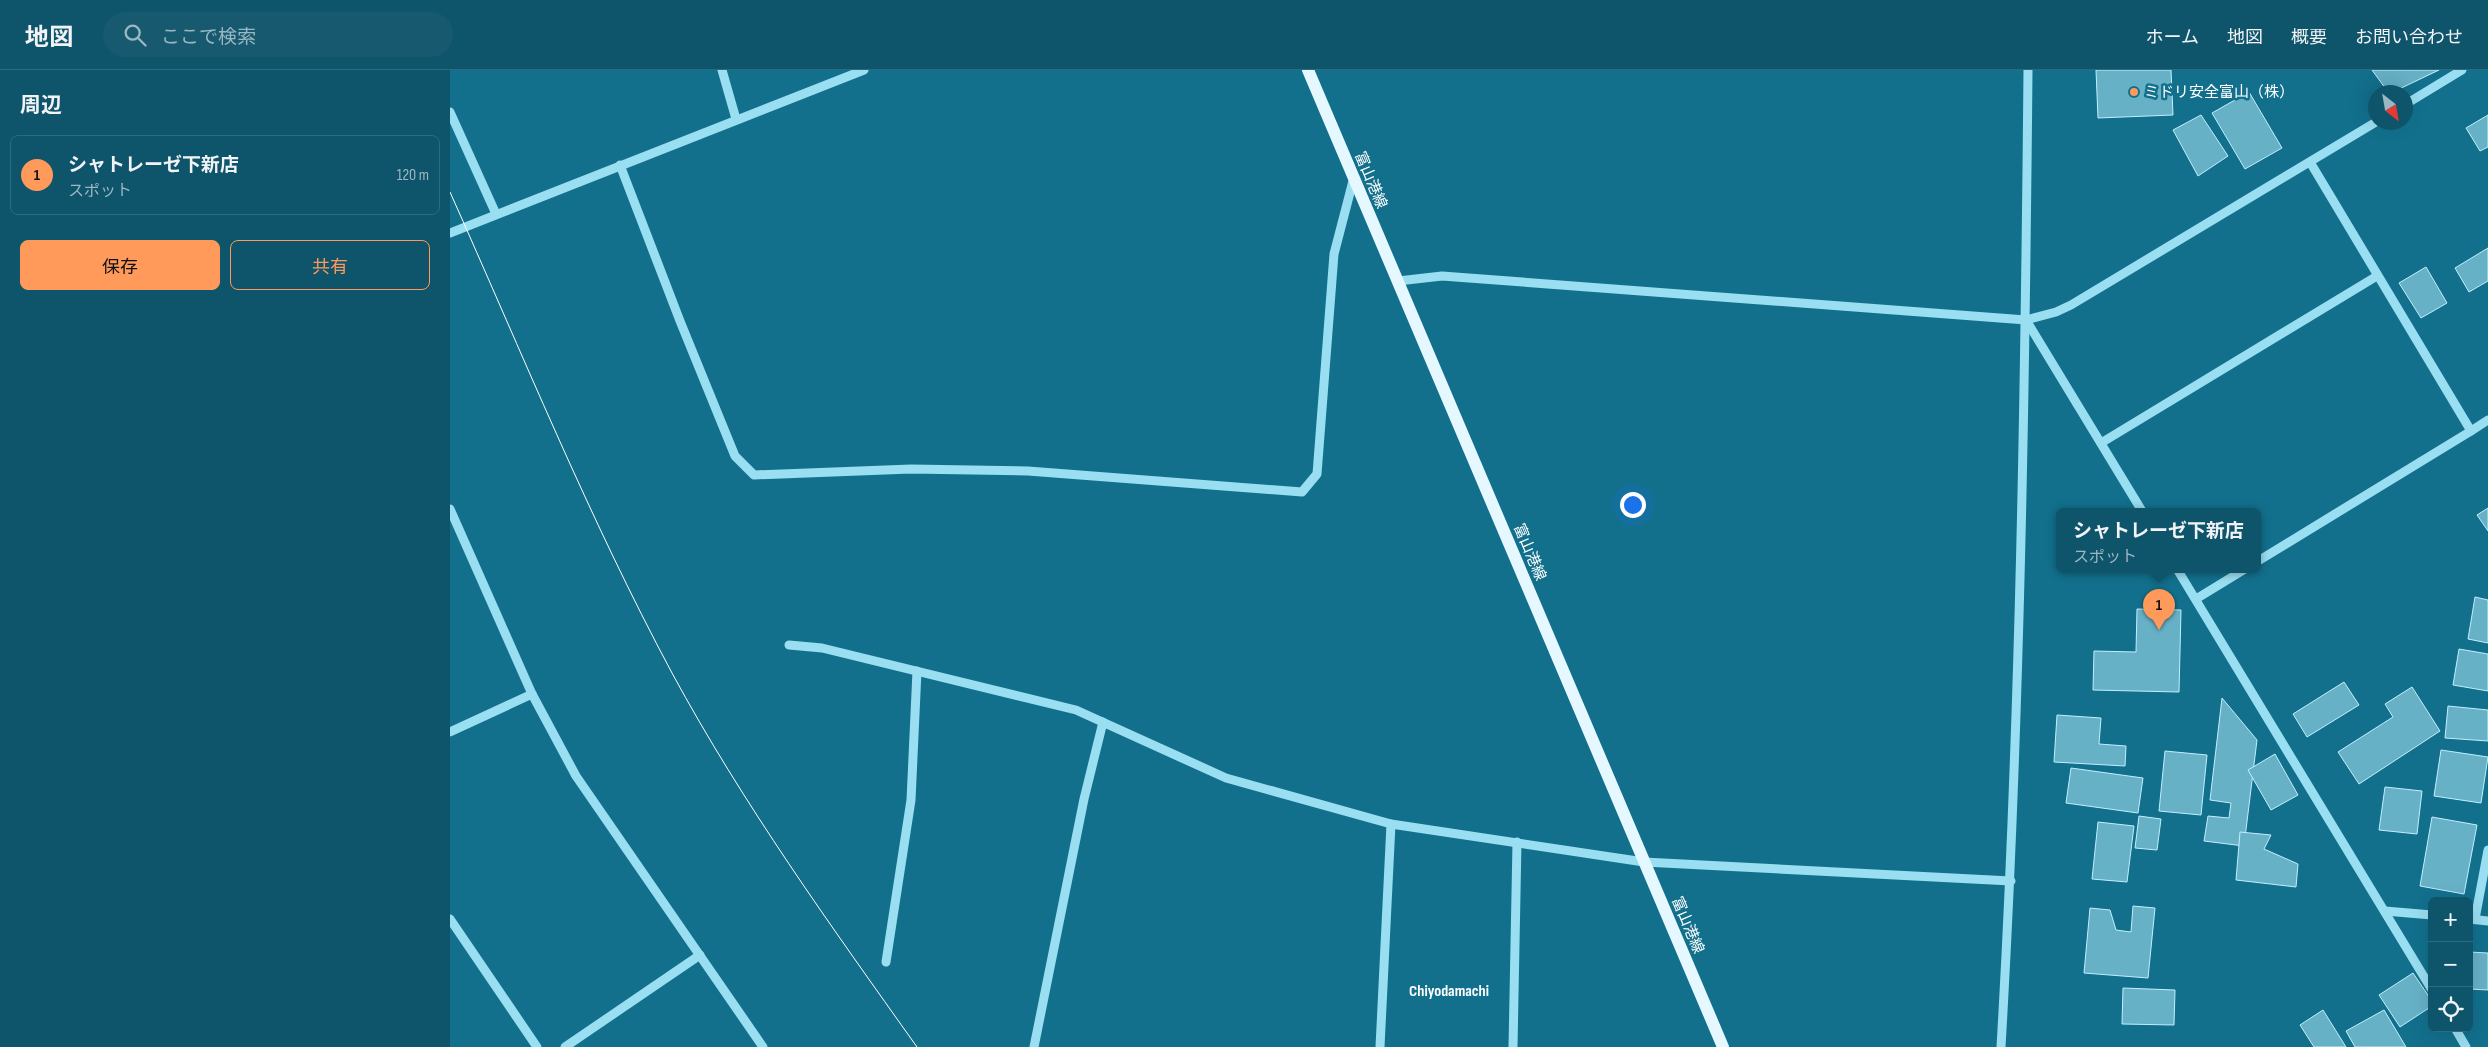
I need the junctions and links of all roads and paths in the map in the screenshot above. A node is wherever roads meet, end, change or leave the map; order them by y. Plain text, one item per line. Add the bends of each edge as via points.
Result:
1 (722, 70) edge
2 (864, 70) edge
3 (1308, 70) edge
4 (2028, 70) edge
5 (2462, 70) edge
6 (2413, 100) edge
7 (450, 112) edge
8 (736, 119) junction
9 (2368, 127) edge
10 (2310, 162) junction
11 (620, 165) junction
12 (1353, 181) junction
13 (496, 214) junction
14 (450, 233) edge
15 (2378, 276) junction
16 (1398, 281) junction
17 (2026, 320) junction
18 (2488, 420) edge
19 (2470, 430) junction
20 (2101, 443) junction
21 (2140, 508) edge
22 (450, 509) edge
23 (2261, 559) edge
24 (2180, 573) edge
25 (2238, 573) edge
26 (2196, 599) junction
27 (789, 644) dead end
28 (917, 671) junction
29 (532, 694) junction
30 (1103, 722) junction
31 (450, 732) edge
32 (1391, 824) junction
33 (1517, 842) junction
34 (2488, 850) edge
35 (1644, 862) junction
36 (2011, 881) junction
37 (2385, 911) junction
38 (2428, 915) edge
39 (2473, 915) edge
40 (450, 919) edge
41 (2473, 919) edge
42 (2488, 921) edge
43 (700, 955) junction
44 (886, 962) dead end
45 (2430, 987) edge
46 (2457, 1032) edge
47 (537, 1047) edge
48 (564, 1047) edge
49 (763, 1047) edge
50 (1034, 1047) edge
51 (1380, 1047) edge
52 (1513, 1047) edge
53 (1723, 1047) edge
54 (2001, 1047) edge
55 (2466, 1047) edge

1 - 8 street
2 - 8 street
3 - 12 main road, 富山港線
4 - 17 street
5 - 6 street
7 - 13 street
8 - 11 street
9 - 10 street
10 - 15 street
10 - 17 street via 2071,305
11 - 12 street via 735,456 754,475 911,469 1028,471 1302,492 1316,474 1334,254
11 - 13 street
12 - 16 main road, 富山港線
13 - 14 street
15 - 19 street
15 - 20 street
16 - 17 street via 1442,276
16 - 35 main road, 富山港線
17 - 20 street
17 - 36 street
18 - 19 street
19 - 23 street
20 - 21 street
22 - 29 street
24 - 26 street
25 - 26 street
26 - 37 street
27 - 28 street via 822,648
28 - 30 street via 1076,710
28 - 44 street via 911,800
29 - 31 street
29 - 43 street via 576,776
30 - 32 street via 1226,778
30 - 50 street via 1084,799
32 - 33 street
32 - 51 street
33 - 35 street
33 - 52 street
34 - 39 street
35 - 36 street
35 - 53 main road, 富山港線
36 - 54 street
37 - 38 street
37 - 45 street
40 - 47 street
41 - 42 street
43 - 48 street
43 - 49 street
46 - 55 street

